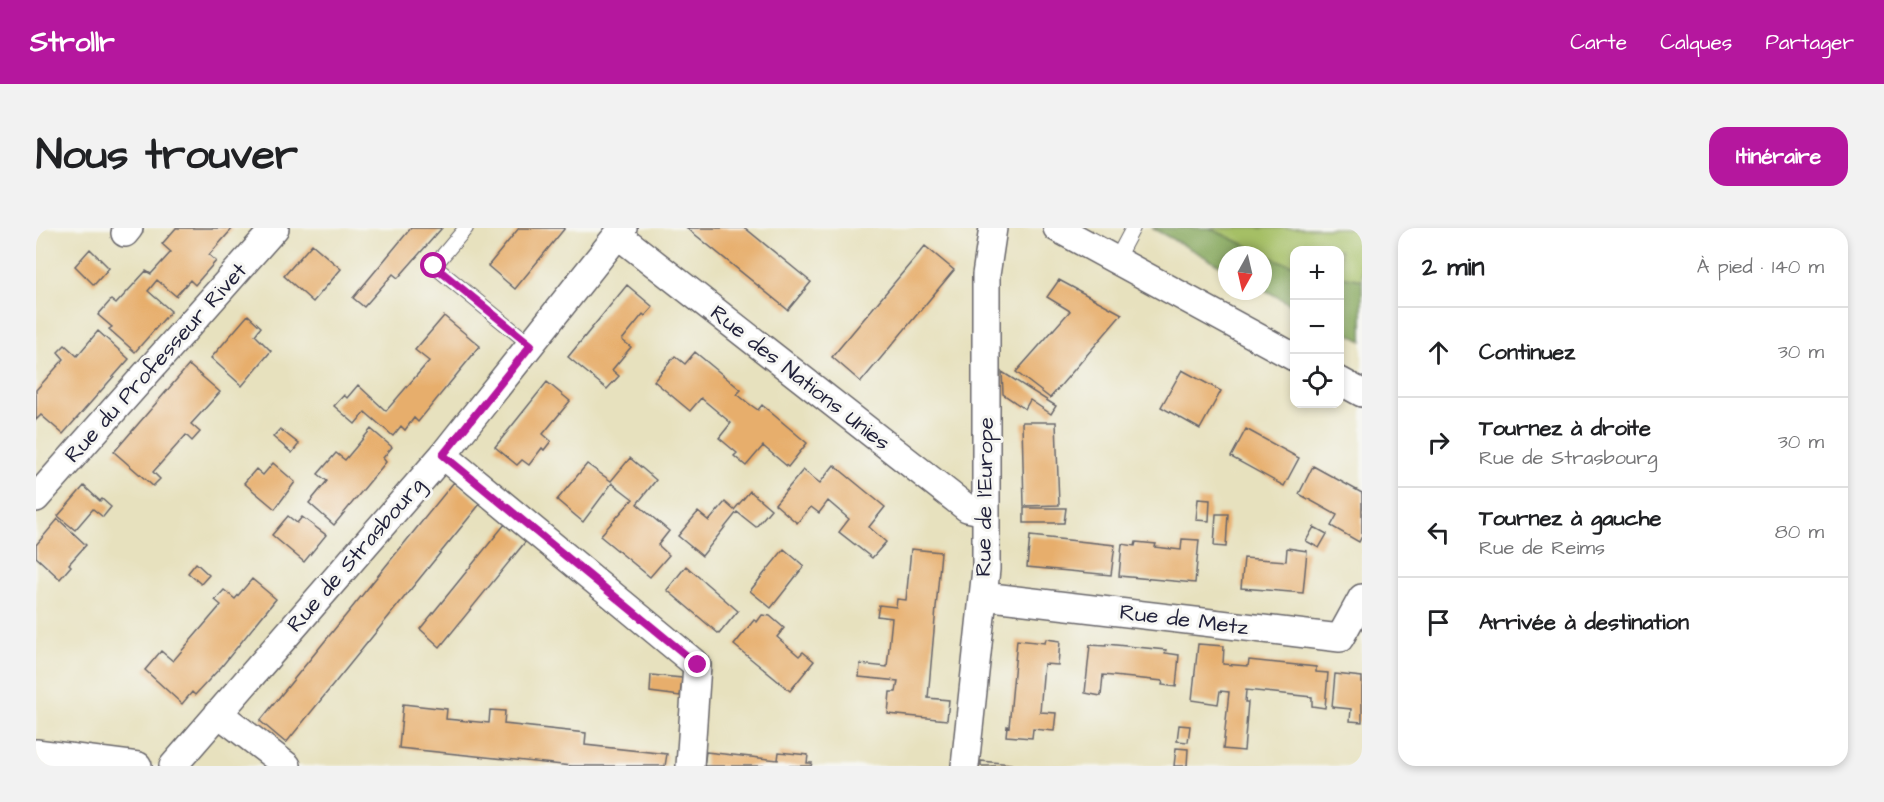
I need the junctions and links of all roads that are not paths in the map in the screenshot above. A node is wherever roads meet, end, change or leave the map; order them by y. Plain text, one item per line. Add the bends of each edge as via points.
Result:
1 (275, 228) edge
2 (466, 228) edge
3 (993, 228) edge
4 (1057, 228) edge
5 (1133, 228) edge
6 (620, 231) edge
7 (1116, 260) junction
8 (531, 345) junction
9 (1290, 355) edge
10 (1344, 383) edge
11 (1362, 393) edge
12 (443, 455) junction
13 (36, 498) edge
14 (986, 512) junction
15 (983, 596) junction
16 (1362, 598) edge
17 (218, 713) junction
18 (36, 753) edge
19 (138, 766) edge
20 (173, 766) edge
21 (287, 766) edge
22 (690, 766) edge
23 (965, 766) edge

1 - 13 street, Rue du Professeur Rivet
2 - 8 lane via 434,266
3 - 14 street, Rue de l'Europe via 986,274
4 - 7 street
5 - 7 lane
6 - 8 street, Rue de Strasbourg
6 - 14 street, Rue des Nations Unies via 967,508
7 - 9 street
8 - 12 street, Rue de Strasbourg
10 - 11 street
12 - 17 street, Rue de Strasbourg
12 - 22 street via 698,665
14 - 15 street, Rue de l'Europe
15 - 16 street, Rue de Metz via 1340,638
15 - 23 street, Rue de l'Europe
17 - 20 street, Rue de Strasbourg
17 - 21 street
18 - 19 street

